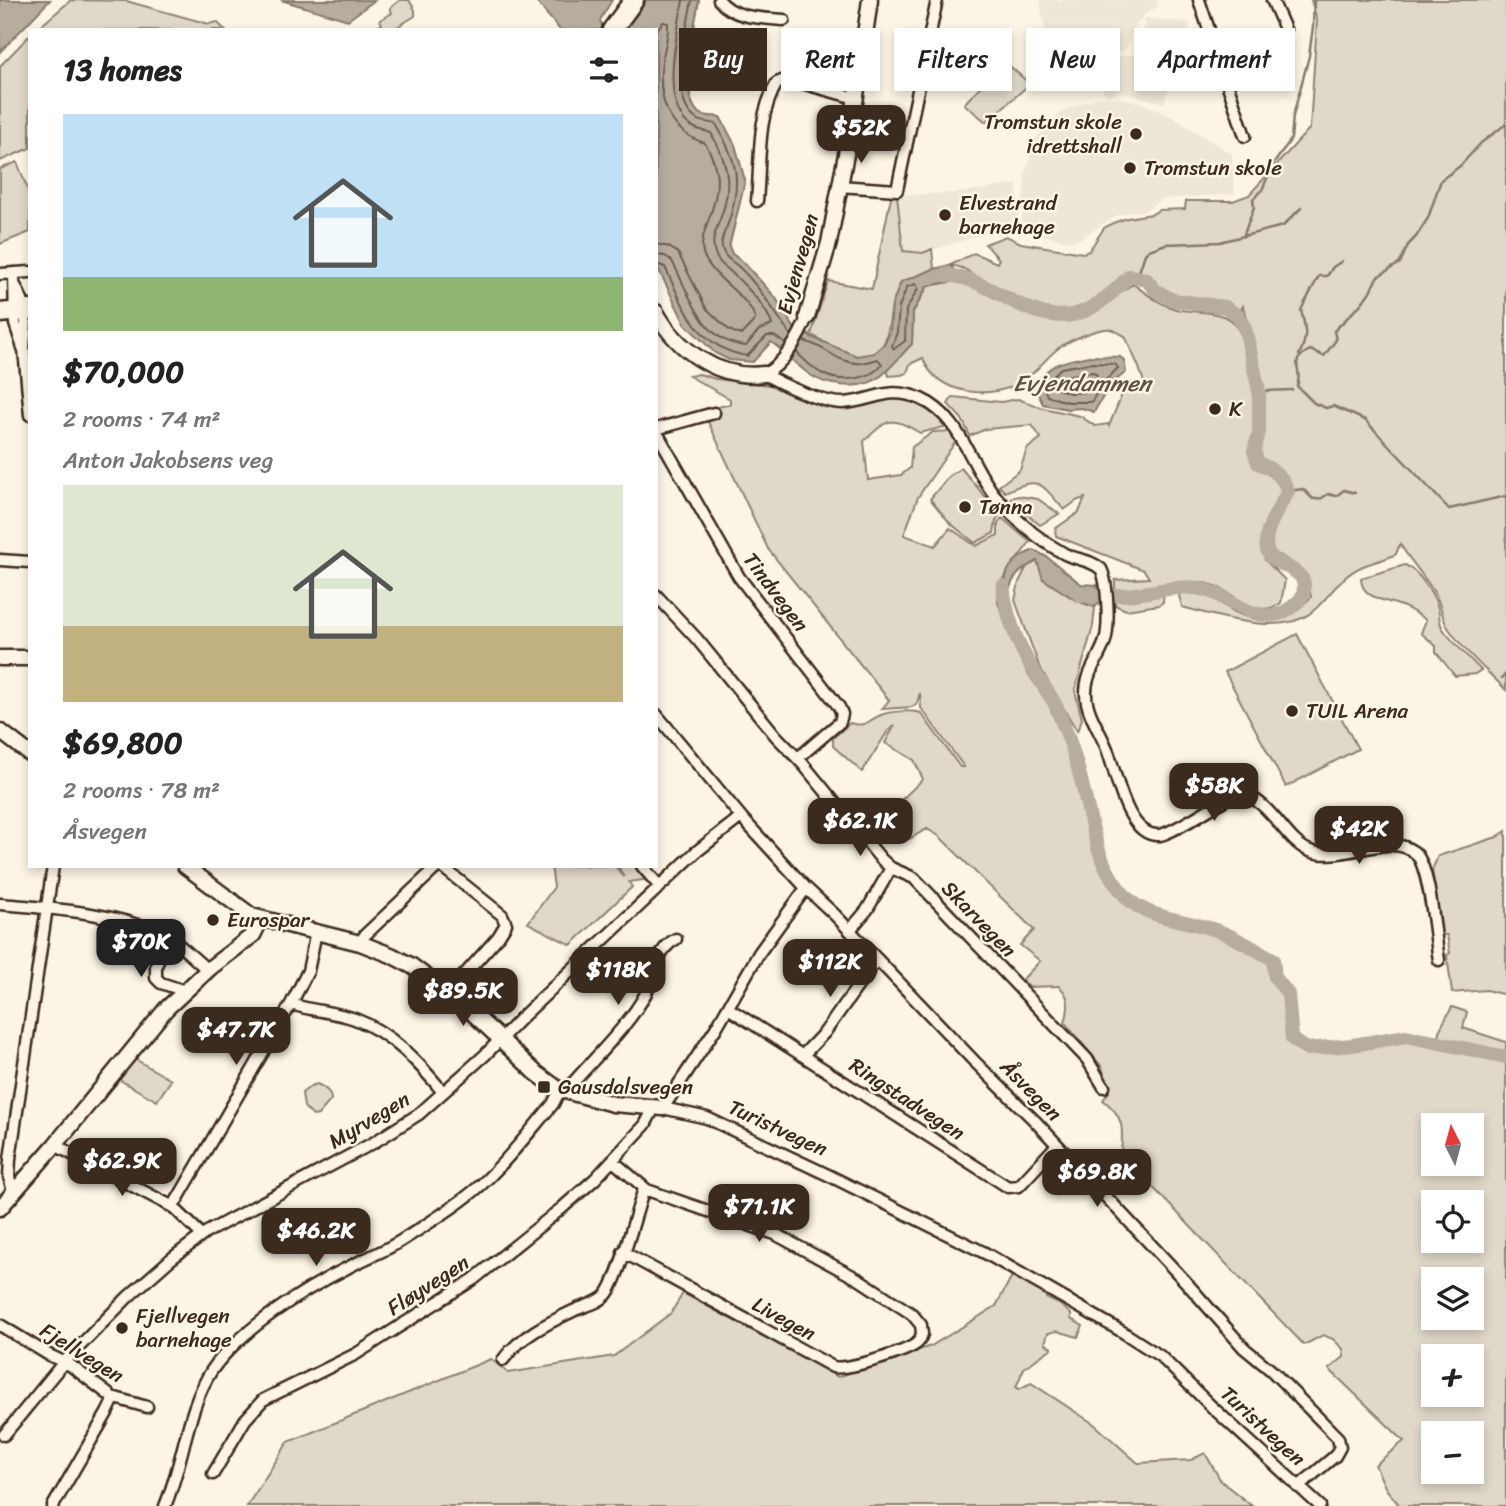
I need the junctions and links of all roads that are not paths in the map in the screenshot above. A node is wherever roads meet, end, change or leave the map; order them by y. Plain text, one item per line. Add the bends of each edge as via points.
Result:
1 (634, 0) edge
2 (719, 0) edge
3 (870, 0) edge
4 (937, 0) edge
5 (1199, 0) edge
6 (1272, 0) edge
7 (784, 20) dead end
8 (613, 28) edge
9 (1285, 28) edge
10 (855, 98) junction
11 (1245, 136) dead end
12 (839, 186) junction
13 (758, 201) dead end
14 (28, 272) edge
15 (14, 273) junction
16 (0, 274) edge
17 (658, 315) edge
18 (17, 317) edge
19 (807, 317) joint
20 (764, 374) junction
21 (28, 398) edge
22 (714, 413) dead end
23 (658, 429) edge
24 (658, 434) edge
25 (0, 560) edge
26 (28, 562) edge
27 (658, 597) edge
28 (0, 658) edge
29 (28, 658) edge
30 (658, 716) edge
31 (0, 731) edge
32 (28, 752) edge
33 (798, 758) junction
34 (741, 817) junction
35 (54, 868) edge
36 (188, 868) edge
37 (437, 868) edge
38 (442, 868) edge
39 (644, 868) edge
40 (891, 868) junction
41 (660, 887) junction
42 (806, 888) junction
43 (0, 904) edge
44 (48, 909) junction
45 (261, 919) junction
46 (850, 930) junction
47 (316, 932) junction
48 (167, 938) junction
49 (676, 939) dead end
50 (360, 943) junction
51 (877, 959) junction
52 (1439, 960) dead end
53 (208, 970) junction
54 (185, 991) junction
55 (449, 992) junction
56 (291, 1004) junction
57 (728, 1008) junction
58 (501, 1039) junction
59 (803, 1054) junction
60 (1104, 1087) dead end
61 (562, 1091) junction
62 (443, 1092) junction
63 (658, 1108) junction
64 (55, 1145) junction
65 (1057, 1145) junction
66 (613, 1161) junction
67 (644, 1189) junction
68 (13, 1191) junction
69 (173, 1207) junction
70 (0, 1208) edge
71 (202, 1235) junction
72 (623, 1252) junction
73 (0, 1325) edge
74 (503, 1360) dead end
75 (64, 1362) junction
76 (111, 1397) junction
77 (147, 1407) dead end
78 (4, 1435) dead end
79 (213, 1474) dead end
80 (1298, 1487) junction
81 (53, 1506) edge
82 (166, 1506) edge
83 (1321, 1506) edge

1 - 8 highway
2 - 7 street via 740,14
3 - 10 street, Evjenvegen
4 - 12 street via 897,190
5 - 11 street
6 - 9 street
10 - 12 street, Evjenvegen
10 - 13 street via 787,79 777,83 761,134
12 - 19 street, Evjenvegen via 829,243
14 - 15 street
15 - 16 street
15 - 18 street
17 - 20 street via 671,334 716,368
18 - 21 street
19 - 20 street, Evjenvegen via 775,369
20 - 52 street via 826,401 846,403 896,393 930,403 952,423 977,470 1006,508 1055,548 1099,567 1105,580 1106,637 1086,682 1087,703 1121,795 1141,829 1150,834 1166,833 1226,799 1245,795 1253,797 1294,841 1312,852 1335,854 1394,846 1416,852 1425,868
22 - 23 street
24 - 33 street, Tindvegen via 738,577 839,707 840,722
25 - 26 street
27 - 33 street, Skarvegen
28 - 29 street
30 - 34 street, Åsvegen
31 - 32 street
33 - 40 street, Skarvegen
34 - 41 street, Myrvegen
34 - 42 street, Åsvegen
35 - 44 street
36 - 45 street, Turistvegen
37 - 50 street
38 - 55 street via 506,923
39 - 41 street
40 - 46 street
40 - 60 street, Skarvegen via 914,878 1081,1052
41 - 58 street, Myrvegen
42 - 46 street, Åsvegen
42 - 57 street, Fløyvegen
43 - 44 street
44 - 48 street via 109,918
44 - 68 street via 13,1135 9,1175
45 - 47 street, Turistvegen
45 - 53 street via 253,935
46 - 51 street, Åsvegen
47 - 50 street, Turistvegen
47 - 56 street via 307,972
48 - 53 street
48 - 54 street via 156,978
49 - 61 street via 661,955 639,1005
50 - 55 street, Turistvegen via 412,966
51 - 59 street via 825,1032
51 - 65 street, Åsvegen
53 - 54 street
54 - 64 street via 147,1030
55 - 58 street, Turistvegen
56 - 62 street via 352,1018 369,1027 408,1052
56 - 69 street
57 - 59 street, Ringstadvegen
57 - 63 street, Fløyvegen
58 - 61 street, Turistvegen
58 - 62 street, Myrvegen
59 - 65 street, Ringstadvegen via 1010,1188 1020,1184
61 - 63 street, Turistvegen via 613,1104
61 - 82 street via 477,1188 398,1242 277,1309 223,1357 204,1385
62 - 71 street, Myrvegen via 379,1140
63 - 66 street, Fløyvegen
63 - 80 street, Turistvegen via 707,1118 828,1174 985,1253 1121,1331 1160,1356
64 - 68 street
64 - 69 street
65 - 80 street, Åsvegen via 1244,1348 1339,1440 1335,1455
66 - 67 street
66 - 79 street, Fløyvegen via 474,1279 356,1354 263,1400 245,1420
67 - 72 street
67 - 72 street, Livegen via 783,1237 893,1300 922,1326 921,1338 914,1345 851,1367 833,1367
68 - 70 street
69 - 71 street
71 - 75 street, Myrvegen via 128,1297
72 - 74 street via 603,1298 532,1334
73 - 75 street, Fjellvegen
75 - 76 street, Fjellvegen
75 - 78 street, Myrvegen
76 - 77 street, Fjellvegen
76 - 81 street via 109,1409
80 - 83 street, Turistvegen

